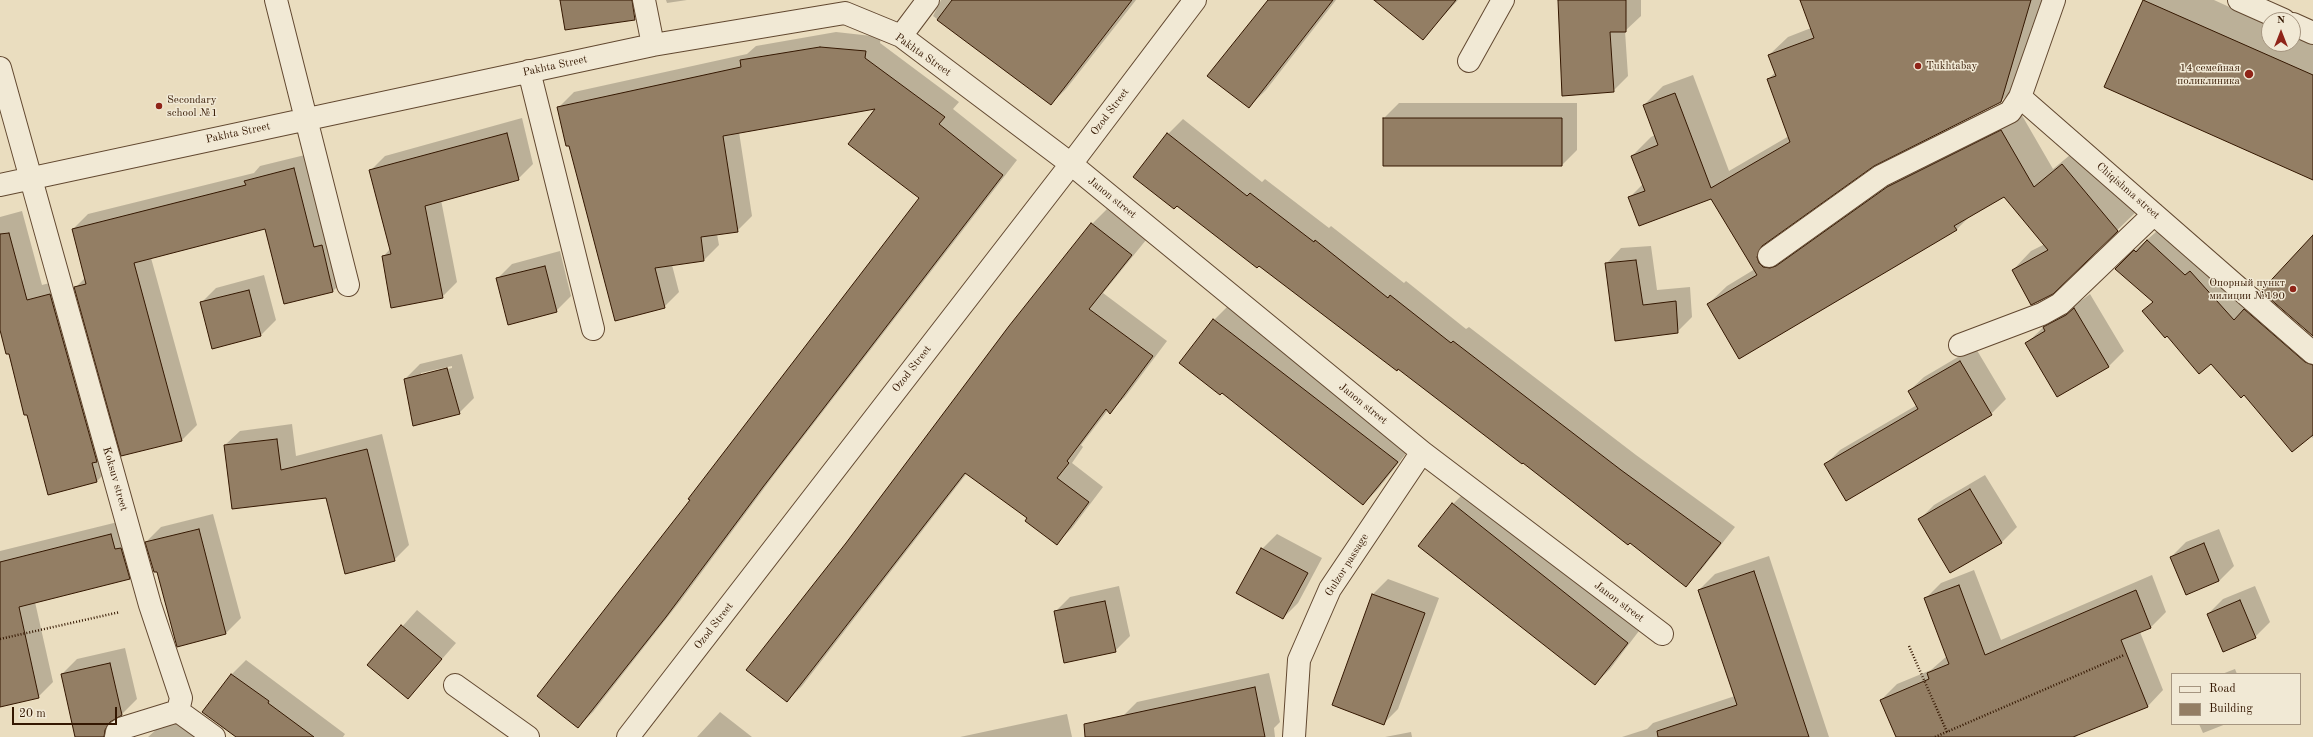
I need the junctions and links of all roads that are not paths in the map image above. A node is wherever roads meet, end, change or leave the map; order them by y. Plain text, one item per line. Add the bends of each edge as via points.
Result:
1 (276, 0) edge
2 (644, 0) edge
3 (928, 0) edge
4 (1195, 0) edge
5 (1503, 0) edge
6 (2054, 0) edge
7 (2239, 0) edge
8 (2266, 12) edge
9 (2301, 28) edge
10 (2313, 33) edge
11 (901, 36) junction
12 (653, 45) junction
13 (1469, 61) dead end
14 (0, 68) edge
15 (529, 71) junction
16 (2020, 97) junction
17 (306, 119) junction
18 (1071, 164) junction
19 (30, 178) junction
20 (0, 185) edge
21 (2154, 214) junction
22 (1769, 256) dead end
23 (348, 285) dead end
24 (593, 329) dead end
25 (1960, 345) dead end
26 (2313, 353) edge
27 (1422, 452) junction
28 (1662, 634) dead end
29 (455, 685) dead end
30 (178, 711) junction
31 (116, 737) edge
32 (214, 737) edge
33 (528, 737) edge
34 (628, 737) edge
35 (1294, 737) edge

1 - 17 street
2 - 12 street
3 - 11 street
4 - 18 street, Ozod Street
5 - 13 street
6 - 16 street
7 - 8 street
9 - 10 street
11 - 12 street, Pakhta Street via 845,13
11 - 18 street, Pakhta Street
12 - 15 street, Pakhta Street
14 - 19 street
15 - 17 street, Pakhta Street
15 - 24 street
16 - 21 street, Chiqishma street
16 - 22 street via 2010,112 1881,176
17 - 19 street, Pakhta Street
17 - 23 street
18 - 27 street, Janon street
18 - 34 street, Ozod Street
19 - 20 street, Pakhta Street
19 - 30 street, Koksuv street via 150,605 181,698
21 - 25 street via 2060,304 2042,314
21 - 26 street, Chiqishma street
27 - 28 street, Janon street
27 - 35 street, Gulzor passage via 1330,589 1299,660
29 - 33 street
30 - 31 street via 123,728 116,732
30 - 32 street

